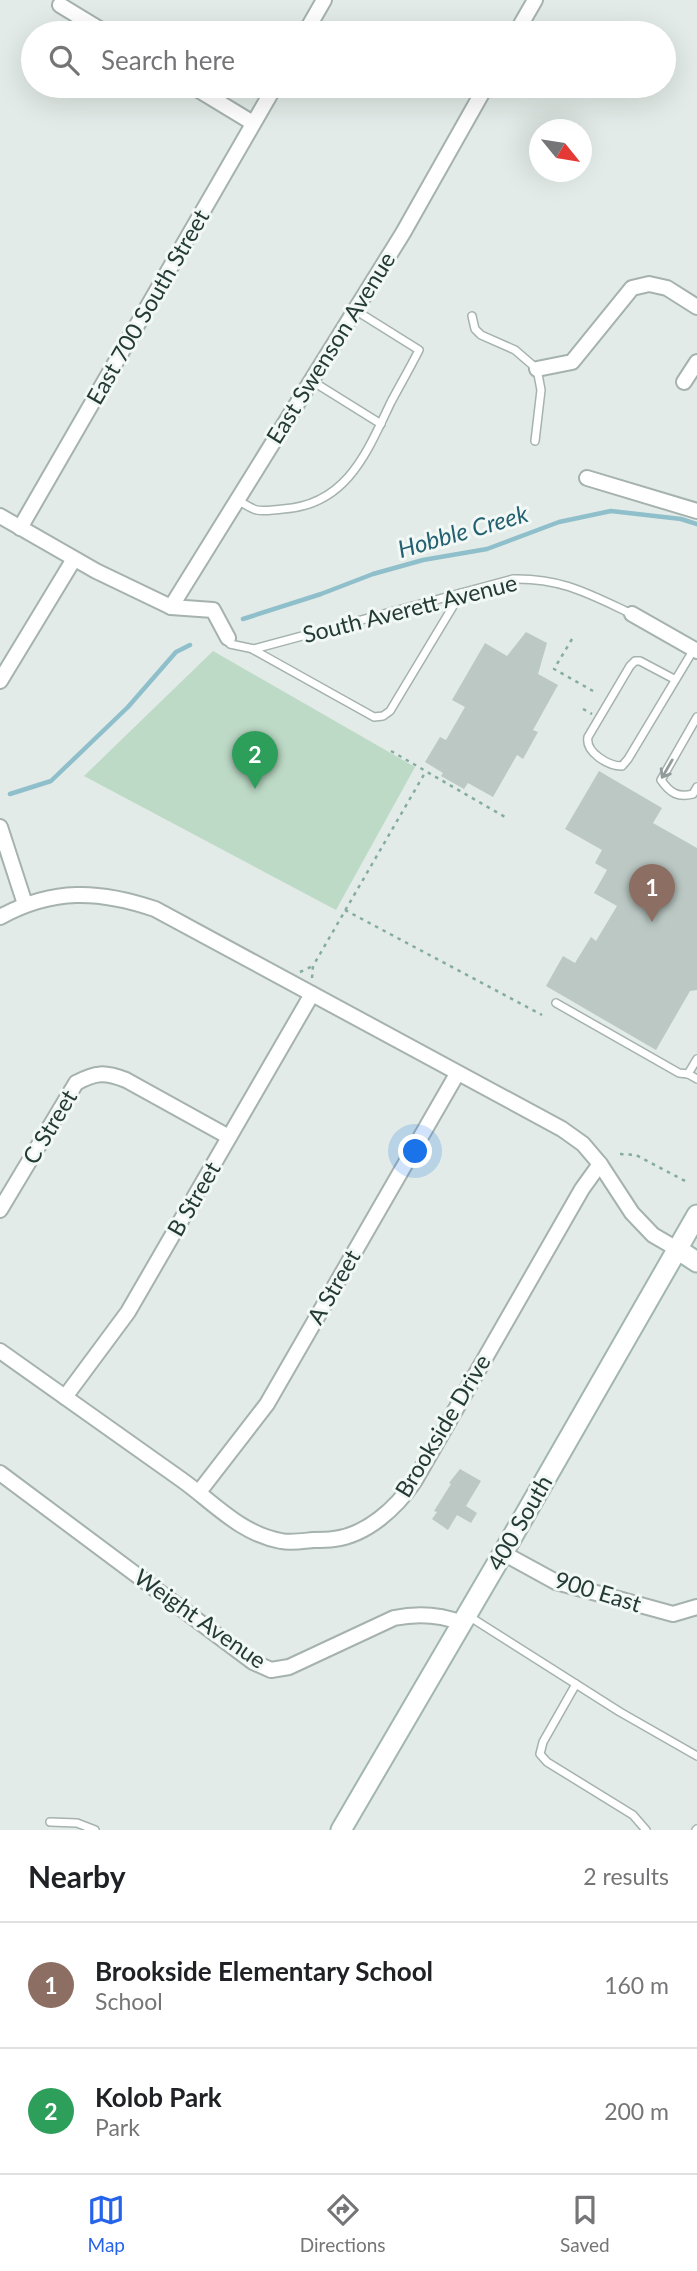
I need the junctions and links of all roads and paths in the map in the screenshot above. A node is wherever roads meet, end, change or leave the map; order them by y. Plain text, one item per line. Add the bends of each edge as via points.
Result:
1 (324, 0) edge
2 (535, 0) edge
3 (60, 5) dead end
4 (86, 21) edge
5 (312, 21) edge
6 (523, 21) edge
7 (212, 98) edge
8 (268, 98) edge
9 (479, 98) edge
10 (253, 123) junction
11 (697, 307) edge
12 (355, 310) junction
13 (472, 316) dead end
14 (697, 362) edge
15 (537, 369) junction
16 (311, 380) junction
17 (684, 382) dead end
18 (381, 424) junction
19 (535, 441) dead end
20 (587, 478) dead end
21 (237, 500) junction
22 (697, 511) edge
23 (0, 516) edge
24 (20, 528) junction
25 (74, 559) junction
26 (461, 592) junction
27 (171, 607) junction
28 (632, 614) joint
29 (228, 639) joint
30 (572, 639) dead end
31 (252, 649) junction
32 (695, 650) edge
33 (674, 680) junction
34 (0, 681) edge
35 (593, 691) dead end
36 (697, 717) edge
37 (391, 751) dead end
38 (426, 771) junction
39 (696, 792) edge
40 (505, 817) dead end
41 (0, 827) edge
42 (25, 904) junction
43 (345, 910) junction
44 (0, 917) edge
45 (313, 965) junction
46 (299, 973) dead end
47 (312, 987) junction
48 (556, 1003) dead end
49 (542, 1015) dead end
50 (697, 1059) edge
51 (457, 1074) junction
52 (688, 1074) junction
53 (697, 1079) edge
54 (229, 1137) junction
55 (620, 1154) dead end
56 (600, 1164) junction
57 (687, 1182) dead end
58 (0, 1210) edge
59 (697, 1216) edge
60 (677, 1250) junction
61 (697, 1262) edge
62 (0, 1351) edge
63 (65, 1396) junction
64 (0, 1473) edge
65 (199, 1492) junction
66 (503, 1553) junction
67 (697, 1607) edge
68 (464, 1619) junction
69 (576, 1684) junction
70 (697, 1756) edge
71 (50, 1822) dead end
72 (95, 1830) edge
73 (341, 1830) edge
74 (646, 1830) edge

1 - 5 street
2 - 6 street
3 - 4 street
7 - 10 street
8 - 10 street, East 700 South Street
9 - 12 street, East Swenson Avenue
10 - 24 street, East 700 South Street
11 - 15 street via 667,288 649,284 632,288 572,362
12 - 16 street, East Swenson Avenue
12 - 18 lane via 419,350
13 - 15 lane via 481,335 515,350
14 - 17 street
15 - 19 lane via 541,390
16 - 18 lane
16 - 21 street, East Swenson Avenue
18 - 21 lane via 354,471 316,502 255,511
20 - 22 street
21 - 27 street, East Swenson Avenue
23 - 24 street
24 - 25 street
25 - 27 street
25 - 34 street
26 - 28 lane, South Averett Avenue via 513,579 551,581
26 - 31 lane, South Averett Avenue
26 - 31 lane via 383,716 374,717
27 - 29 street via 213,610
28 - 32 street
29 - 31 lane via 230,644
30 - 35 path via 554,669
32 - 33 lane
33 - 33 lane via 622,766 590,750 588,737 630,666 640,661
36 -> 39 lane via 661,780 674,794
37 - 38 path
38 - 40 path
38 - 43 path
41 - 42 street
42 - 44 street
42 - 47 street via 51,897 98,895 142,905
43 - 45 path
43 - 49 path
45 - 46 path
45 - 47 path
47 - 51 street
47 - 54 street, B Street
48 - 52 lane
50 - 52 lane
51 - 56 street via 562,1129
51 - 65 street, A Street via 267,1404
52 - 53 lane
54 - 58 street, C Street via 126,1080 110,1073 92,1074 76,1083
54 - 63 street, B Street via 128,1312
55 - 57 path via 636,1155
56 - 60 street via 632,1213 653,1235
56 - 65 street, Brookside Drive via 414,1482 375,1522 334,1540 281,1541 232,1520
59 - 60 main road, 400 South
60 - 61 main road
60 - 66 main road, 400 South
62 - 63 street, Brookside Drive
63 - 65 street, Brookside Drive
64 - 68 street, Weight Avenue via 253,1662 271,1670 289,1667 394,1618 436,1615
66 - 67 street, 900 East via 556,1582 673,1614
66 - 68 main road, 400 South
68 - 69 lane
68 - 73 main road, 400 South
69 - 70 lane
69 - 74 lane via 540,1754 633,1815
71 - 72 lane via 77,1823

